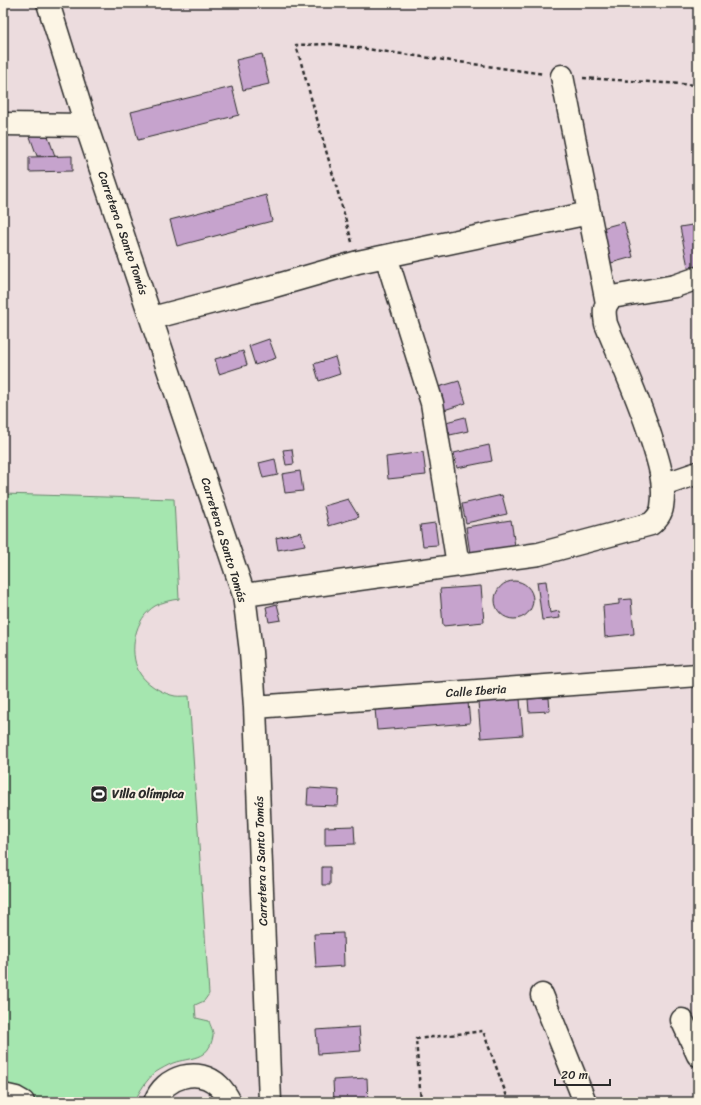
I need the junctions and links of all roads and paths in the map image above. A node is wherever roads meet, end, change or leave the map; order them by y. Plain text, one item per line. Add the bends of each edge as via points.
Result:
1 (48, 3) edge
2 (562, 76) junction
3 (698, 85) edge
4 (3, 124) edge
5 (86, 125) junction
6 (589, 212) junction
7 (386, 256) junction
8 (358, 262) junction
9 (698, 278) edge
10 (607, 302) junction
11 (152, 318) junction
12 (698, 472) edge
13 (663, 485) junction
14 (458, 565) junction
15 (244, 595) junction
16 (698, 675) edge
17 (255, 707) junction
18 (542, 995) dead end
19 (682, 1020) dead end
20 (698, 1055) edge
21 (3, 1095) edge
22 (23, 1102) edge
23 (155, 1102) edge
24 (230, 1102) edge
25 (270, 1102) edge
26 (421, 1102) edge
27 (509, 1102) edge
28 (585, 1102) edge

1 - 5 street, Carretera a Santo Tomás
2 - 3 path
2 - 6 street
2 - 8 path via 331,44 296,45
4 - 5 street
5 - 11 street, Carretera a Santo Tomás
6 - 7 street
6 - 10 street
7 - 8 street
7 - 14 street via 432,403
8 - 11 street
9 - 10 street via 675,286 612,297
10 - 13 street via 604,312 606,324 643,413 659,462
11 - 15 street, Carretera a Santo Tomás
12 - 13 street
13 - 14 street via 662,508 658,517 650,524 539,554
14 - 15 street
15 - 17 street, Carretera a Santo Tomás
16 - 17 street, Calle Iberia
17 - 25 street, Carretera a Santo Tomás
18 - 28 street
19 - 20 street
21 - 22 street
23 - 24 street via 162,1088 170,1081 190,1075 210,1079 226,1093
26 - 27 path via 416,1039 483,1031

